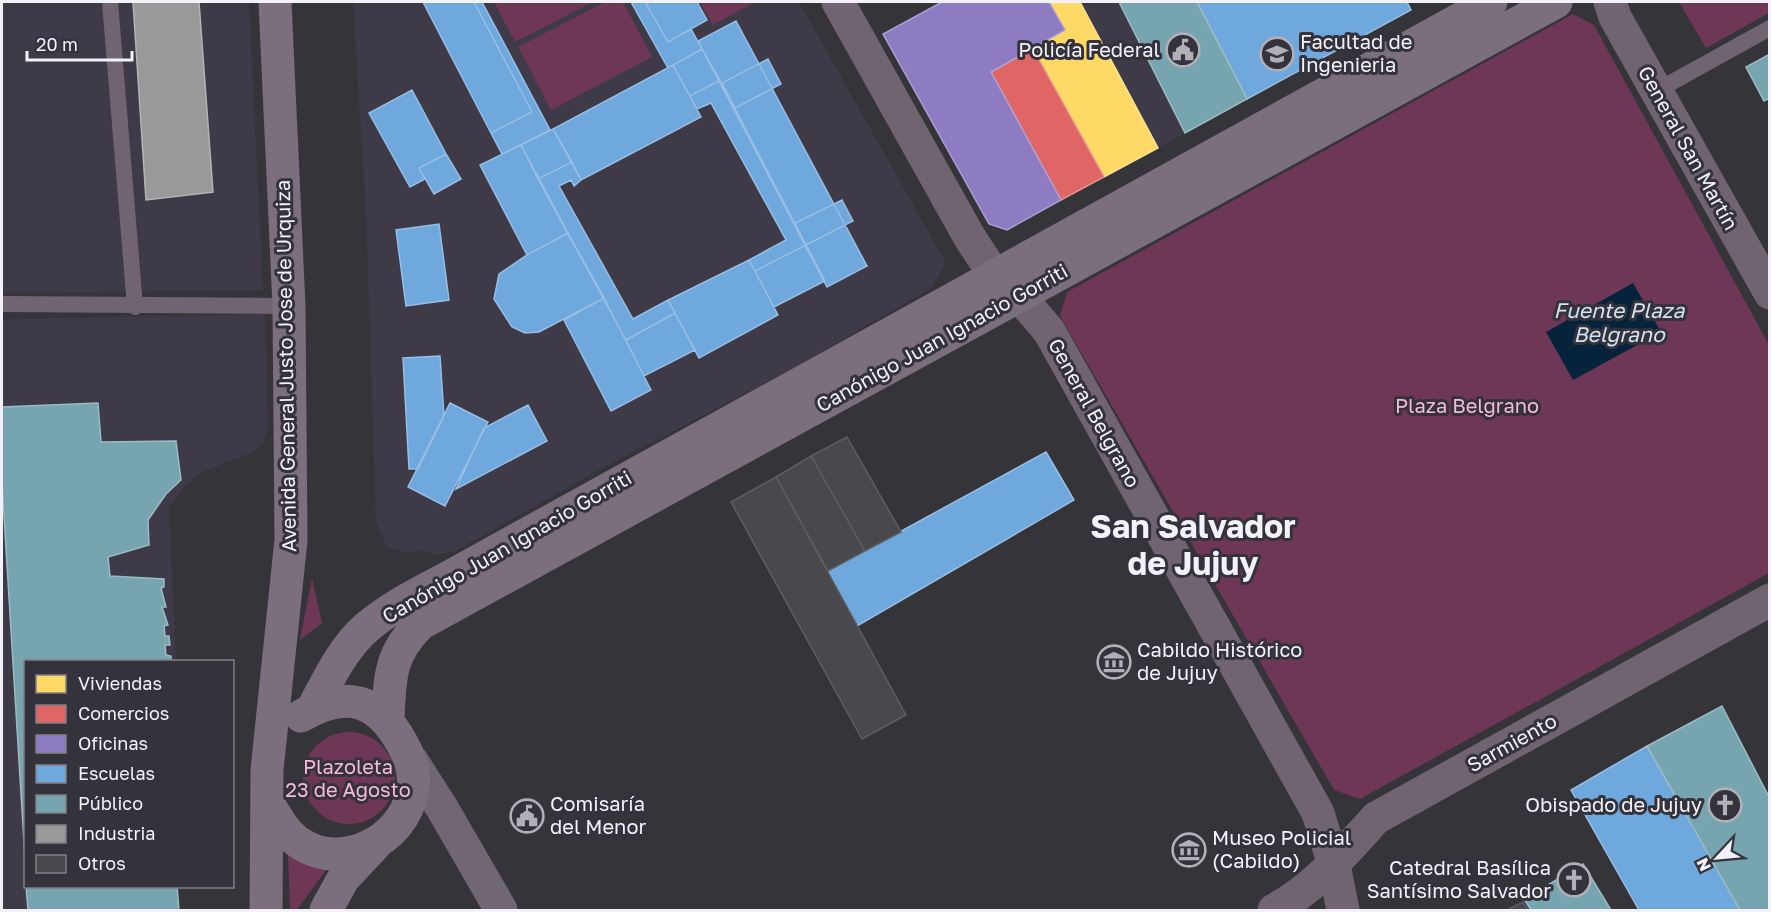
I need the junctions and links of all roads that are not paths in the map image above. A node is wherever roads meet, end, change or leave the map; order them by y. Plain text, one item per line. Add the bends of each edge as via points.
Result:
1 (110, 2) edge
2 (275, 2) edge
3 (838, 2) edge
4 (1491, 2) edge
5 (1557, 2) edge
6 (1610, 2) edge
7 (1770, 28) edge
8 (1656, 92) junction
9 (994, 276) junction
10 (1770, 293) edge
11 (1019, 296) junction
12 (2, 304) edge
13 (289, 306) junction
14 (135, 307) junction
15 (1770, 600) edge
16 (312, 710) junction
17 (388, 719) junction
18 (412, 761) junction
19 (267, 785) junction
20 (381, 839) junction
21 (1334, 865) junction
22 (266, 910) edge
23 (326, 910) edge
24 (501, 910) edge
25 (1274, 910) edge
26 (1343, 910) edge

1 - 14 lane
2 - 13 main road, Avenida General Justo Jose de Urquiza
3 - 9 street, General Belgrano
4 - 9 main road, Canónigo Juan Ignacio Gorriti
5 - 11 main road, Canónigo Juan Ignacio Gorriti
6 - 8 street, General San Martín
7 - 8 lane
8 - 10 street, General San Martín
9 - 11 street, General Belgrano
9 - 16 main road, Canónigo Juan Ignacio Gorriti via 387,614 366,628 352,644
11 - 17 main road, Canónigo Juan Ignacio Gorriti via 420,624 402,643 394,664
11 - 21 street, General Belgrano via 1049,331 1318,813
12 - 14 lane
13 - 14 lane
13 - 19 main road, Avenida General Justo Jose de Urquiza via 291,540
15 - 21 street, Sarmiento via 1376,818
16 - 17 main road via 346,701 361,703
16 - 19 main road via 291,724 280,738
17 - 18 main road
18 - 20 main road via 409,806
18 - 24 street
19 - 20 main road via 285,830 301,844 342,855 363,850
19 - 22 main road, Avenida General Justo Jose de Urquiza
20 - 23 main road via 343,879
21 - 25 street, Sarmiento via 1294,900
21 - 26 street, General Belgrano

